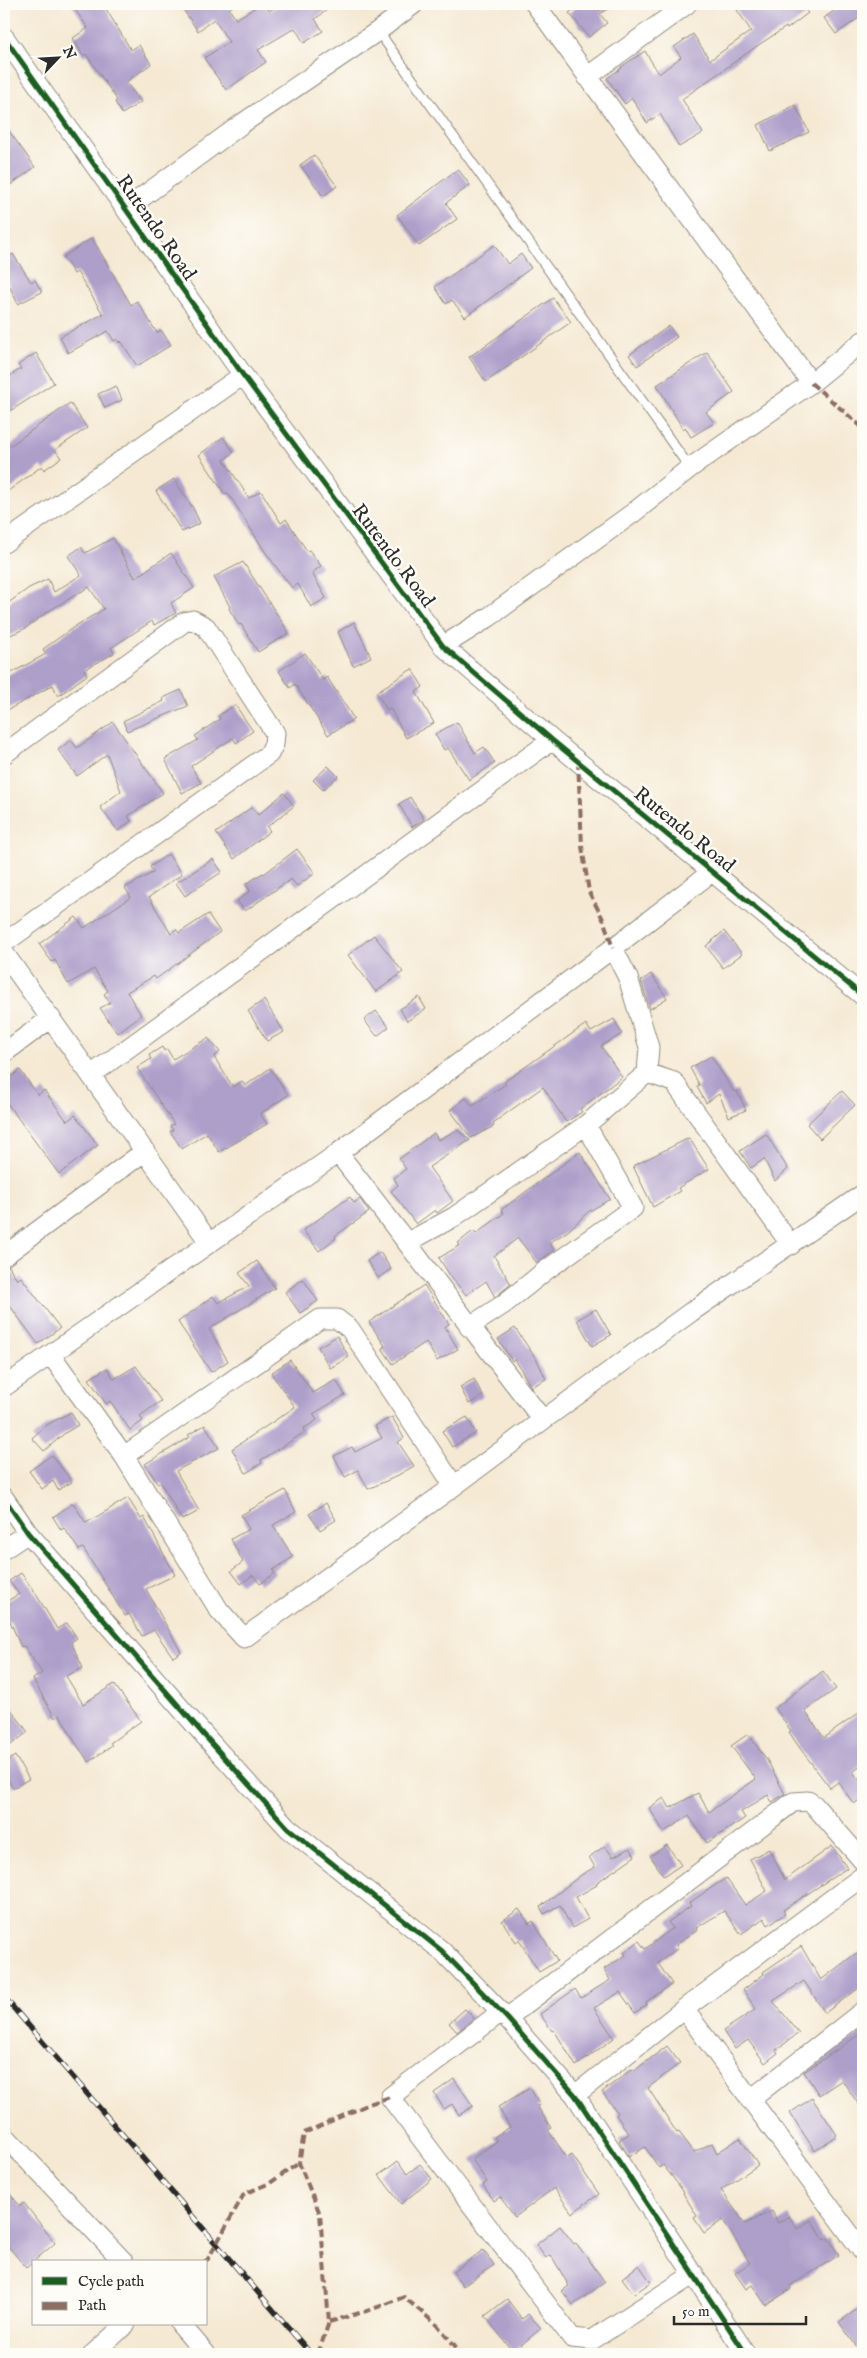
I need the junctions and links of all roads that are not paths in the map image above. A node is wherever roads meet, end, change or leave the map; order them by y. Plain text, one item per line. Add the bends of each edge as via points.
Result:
1 (534, 4) edge
2 (687, 4) edge
3 (408, 5) edge
4 (378, 31) junction
5 (4, 37) edge
6 (587, 78) junction
7 (126, 209) junction
8 (863, 340) edge
9 (243, 375) junction
10 (811, 383) junction
11 (690, 468) junction
12 (4, 543) edge
13 (444, 646) junction
14 (552, 740) junction
15 (4, 754) edge
16 (713, 871) junction
17 (4, 943) edge
18 (613, 948) junction
19 (4, 953) edge
20 (863, 996) edge
21 (51, 1018) junction
22 (4, 1053) edge
23 (647, 1073) junction
24 (91, 1075) junction
25 (586, 1125) junction
26 (145, 1151) junction
27 (338, 1153) junction
28 (863, 1194) edge
29 (209, 1242) junction
30 (408, 1242) junction
31 (791, 1245) junction
32 (4, 1256) edge
33 (469, 1327) junction
34 (50, 1355) junction
35 (4, 1387) edge
36 (543, 1420) junction
37 (124, 1456) junction
38 (454, 1486) junction
39 (4, 1498) edge
40 (28, 1533) junction
41 (4, 1549) edge
42 (863, 1861) edge
43 (863, 1876) edge
44 (684, 2009) junction
45 (863, 2011) edge
46 (504, 2015) junction
47 (575, 2095) junction
48 (750, 2100) junction
49 (4, 2135) edge
50 (863, 2252) edge
51 (122, 2260) edge
52 (694, 2274) junction
53 (124, 2326) edge
54 (182, 2326) edge
55 (93, 2354) edge
56 (206, 2354) edge
57 (746, 2354) edge

1 - 6 street
2 - 6 street
3 - 4 street
4 - 7 street via 243,123
4 - 11 lane
5 - 7 street, Rutendo Road
6 - 10 street
7 - 9 street, Rutendo Road
8 - 10 street
9 - 12 street
9 - 13 street, Rutendo Road
10 - 11 street
11 - 13 street via 513,600
13 - 14 street, Rutendo Road
14 - 16 street, Rutendo Road
14 - 24 street
15 - 17 street via 184,622 193,620 206,627 274,733 274,744 269,754
16 - 18 street
16 - 20 street, Rutendo Road
18 - 23 street via 628,978 649,1047
18 - 27 street
19 - 21 street
21 - 22 street
21 - 24 street
23 - 25 street
23 - 31 street via 674,1082
24 - 26 street
25 - 30 street via 454,1217
25 - 33 street via 633,1208
26 - 29 street
26 - 32 street
27 - 29 street
27 - 30 street
28 - 31 street
29 - 34 street
30 - 33 street
31 - 36 street via 691,1312
33 - 36 street
34 - 35 street
34 - 37 street
36 - 38 street
37 - 38 street via 320,1319 337,1319 350,1329
37 - 38 street via 219,1610 244,1638
39 - 40 street
40 - 41 street
40 - 46 street via 288,1828 442,1951
42 - 46 street via 814,1806 808,1801 793,1802
43 - 44 street
44 - 47 street
44 - 48 street
45 - 48 street
46 - 47 street
46 - 52 street via 390,2097 572,2338 592,2340
47 - 52 street
48 - 50 street
49 - 51 street
52 - 57 street
53 - 55 street
54 - 56 street

